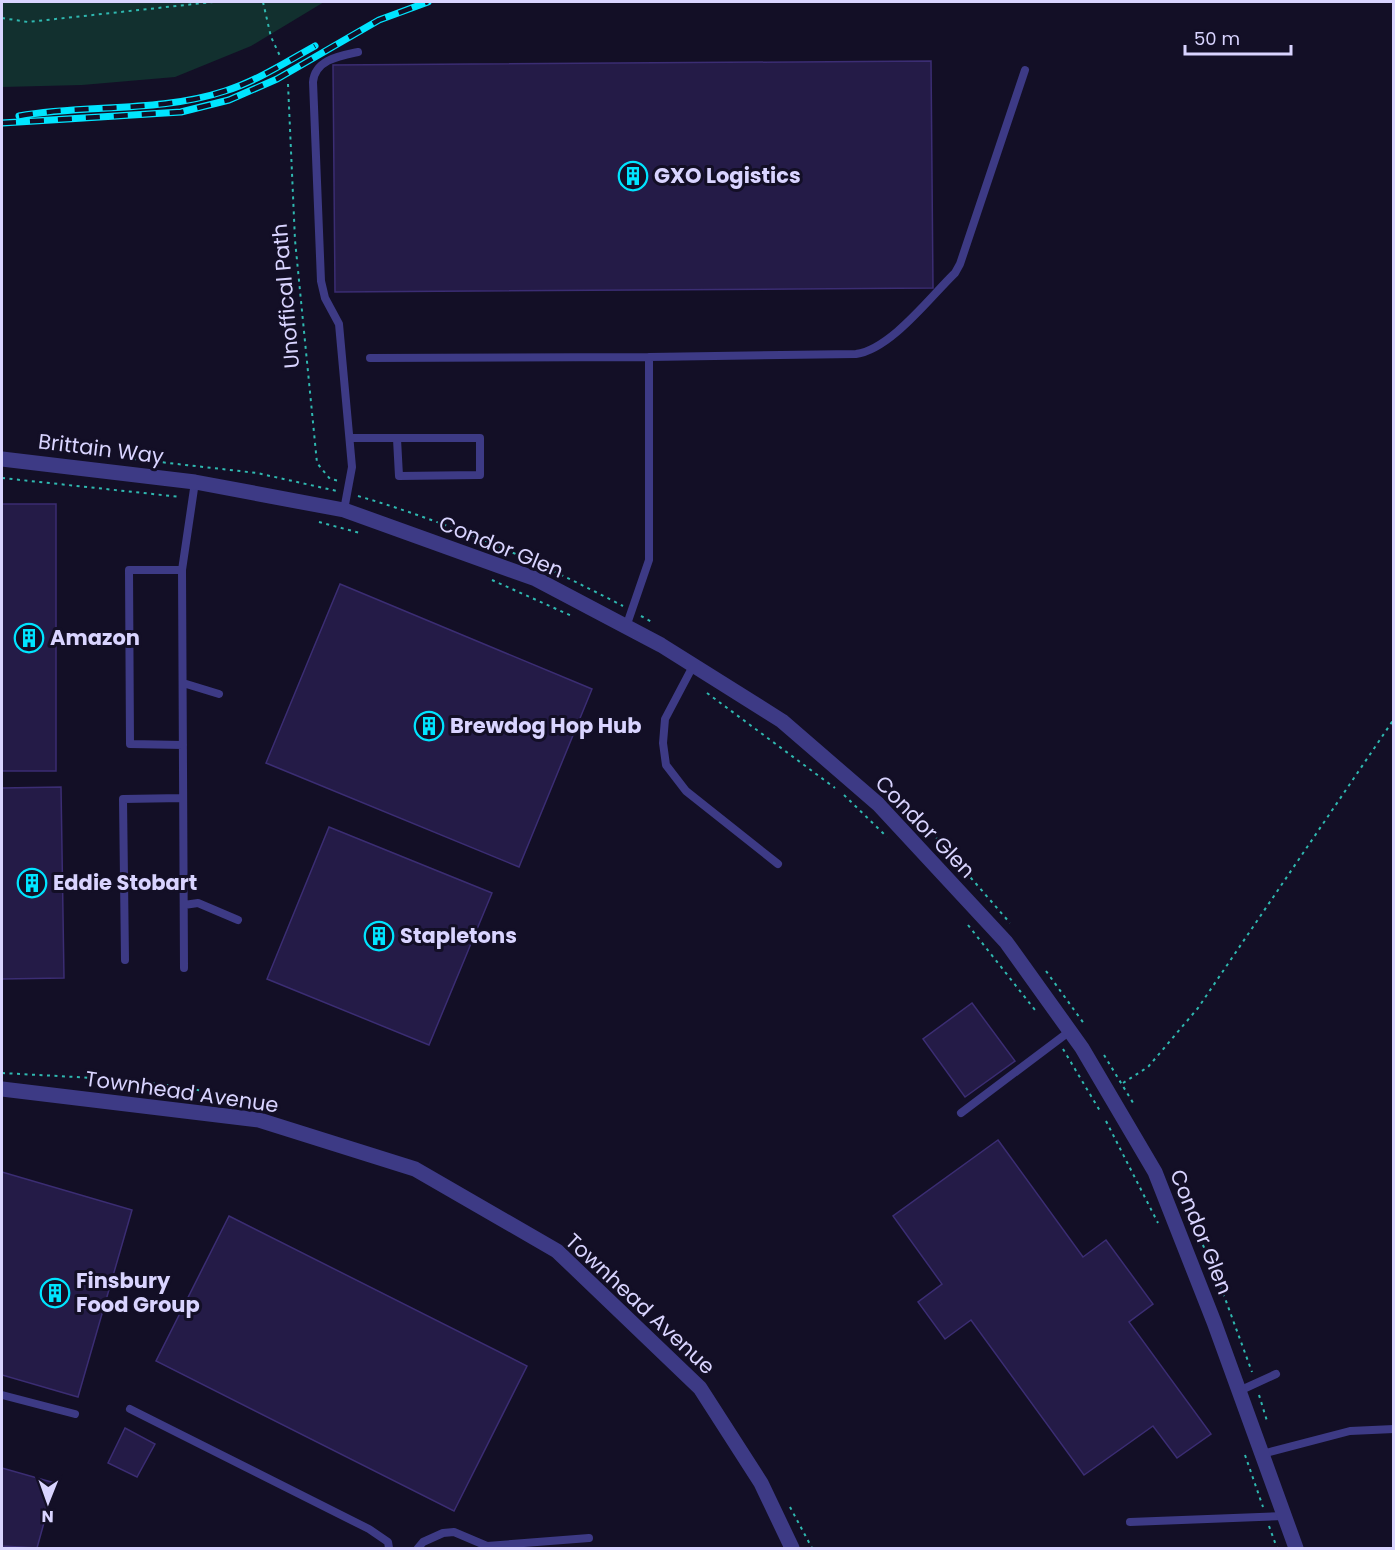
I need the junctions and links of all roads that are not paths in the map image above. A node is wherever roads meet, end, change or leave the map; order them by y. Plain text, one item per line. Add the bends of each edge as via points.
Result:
1 (358, 52) dead end
2 (1025, 70) dead end
3 (649, 357) junction
4 (370, 358) dead end
5 (350, 438) junction
6 (397, 439) junction
7 (2, 459) edge
8 (195, 482) junction
9 (344, 510) junction
10 (182, 570) junction
11 (626, 627) junction
12 (693, 666) junction
13 (183, 683) junction
14 (219, 694) dead end
15 (183, 745) junction
16 (183, 798) junction
17 (778, 864) dead end
18 (184, 905) junction
19 (238, 920) dead end
20 (125, 960) dead end
21 (184, 968) dead end
22 (1070, 1031) junction
23 (2, 1089) edge
24 (961, 1113) dead end
25 (1276, 1374) dead end
26 (1239, 1390) junction
27 (2, 1395) edge
28 (130, 1409) dead end
29 (75, 1414) dead end
30 (1394, 1429) edge
31 (1269, 1452) junction
32 (1285, 1516) junction
33 (1130, 1522) dead end
34 (590, 1538) dead end
35 (389, 1548) edge
36 (418, 1548) edge
37 (792, 1548) edge
38 (1296, 1548) edge

1 - 5 lane via 337,56 321,65 314,72 313,82 321,281 339,324
2 - 3 lane via 960,264 878,347 856,354
3 - 4 lane
3 - 11 lane via 650,560
5 - 6 lane
5 - 9 lane via 351,482
6 - 6 lane via 399,476 480,475 480,438
7 - 8 street, Brittain Way
8 - 9 street, Condor Glen
8 - 10 lane
9 - 11 street, Condor Glen via 536,579
10 - 13 lane
10 - 15 lane via 129,570 130,744
11 - 12 street, Condor Glen
12 - 17 lane via 665,719 666,765 686,791
12 - 22 street, Condor Glen via 782,721 878,804 1006,942
13 - 14 lane
13 - 15 lane
15 - 16 lane
16 - 18 lane
16 - 20 lane via 123,799
18 - 19 lane via 198,903
18 - 21 lane
22 - 24 lane
22 - 26 street, Condor Glen via 1155,1172
23 - 37 street, Townhead Avenue via 258,1120 415,1169 557,1251 700,1388 761,1483
25 - 26 lane
26 - 31 street, Condor Glen
27 - 29 lane
28 - 35 lane via 369,1529 388,1542
30 - 31 lane via 1350,1431
31 - 32 street, Condor Glen
32 - 33 lane
32 - 38 street, Condor Glen
34 - 36 lane via 487,1546 454,1532 443,1533

